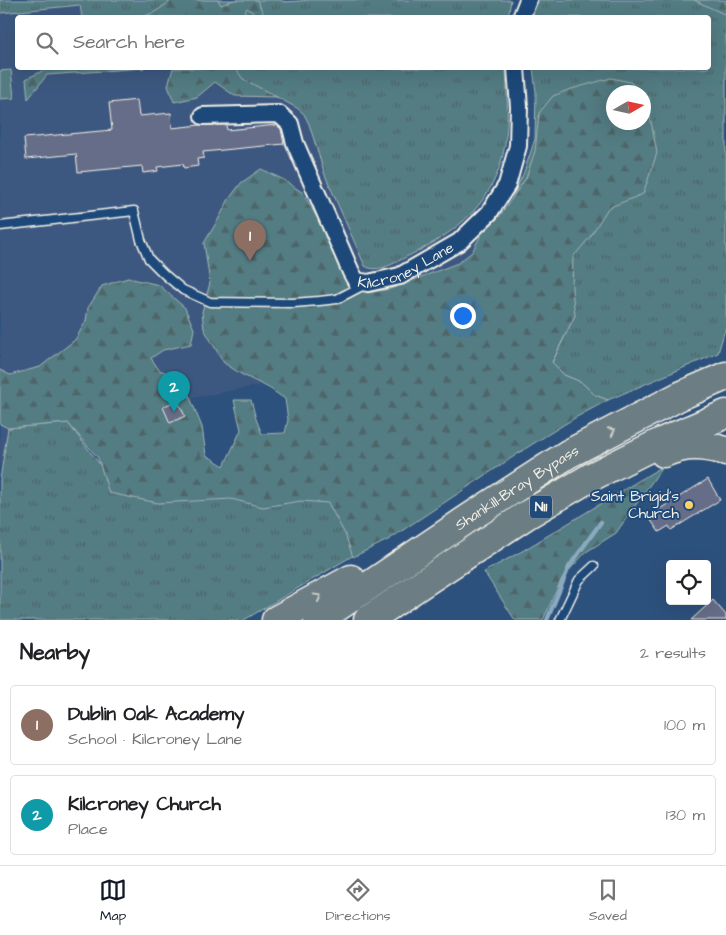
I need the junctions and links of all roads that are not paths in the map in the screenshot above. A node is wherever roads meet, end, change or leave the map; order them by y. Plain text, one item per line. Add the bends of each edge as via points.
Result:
1 (528, 0) edge
2 (523, 15) edge
3 (516, 70) edge
4 (203, 116) dead end
5 (0, 226) edge
6 (368, 283) junction
7 (726, 376) edge
8 (726, 414) edge
9 (726, 451) edge
10 (568, 454) junction
11 (594, 566) dead end
12 (276, 620) edge
13 (318, 620) edge
14 (368, 620) edge
15 (388, 620) edge
16 (560, 620) edge

1 - 2 street
3 - 6 street, Kilcroney Lane via 518,146 507,185 489,213 460,242 400,276
4 - 6 street, Kilcroney Lane via 279,114 290,124 295,143 351,272 356,281
5 - 6 lane via 134,211 141,240 150,259 183,290 210,302 293,303 338,299
10 -> 7 highway, Shankill-Bray Bypass / N11
8 - 14 highway, Shankill-Bray Bypass / N11 via 591,477 525,516
9 - 15 highway, N11 via 684,446 639,465 555,510
12 -> 10 highway, N11 via 359,574 417,536
10 - 13 highway, Shankill-Bray Bypass / N11
11 - 16 lane via 579,580

